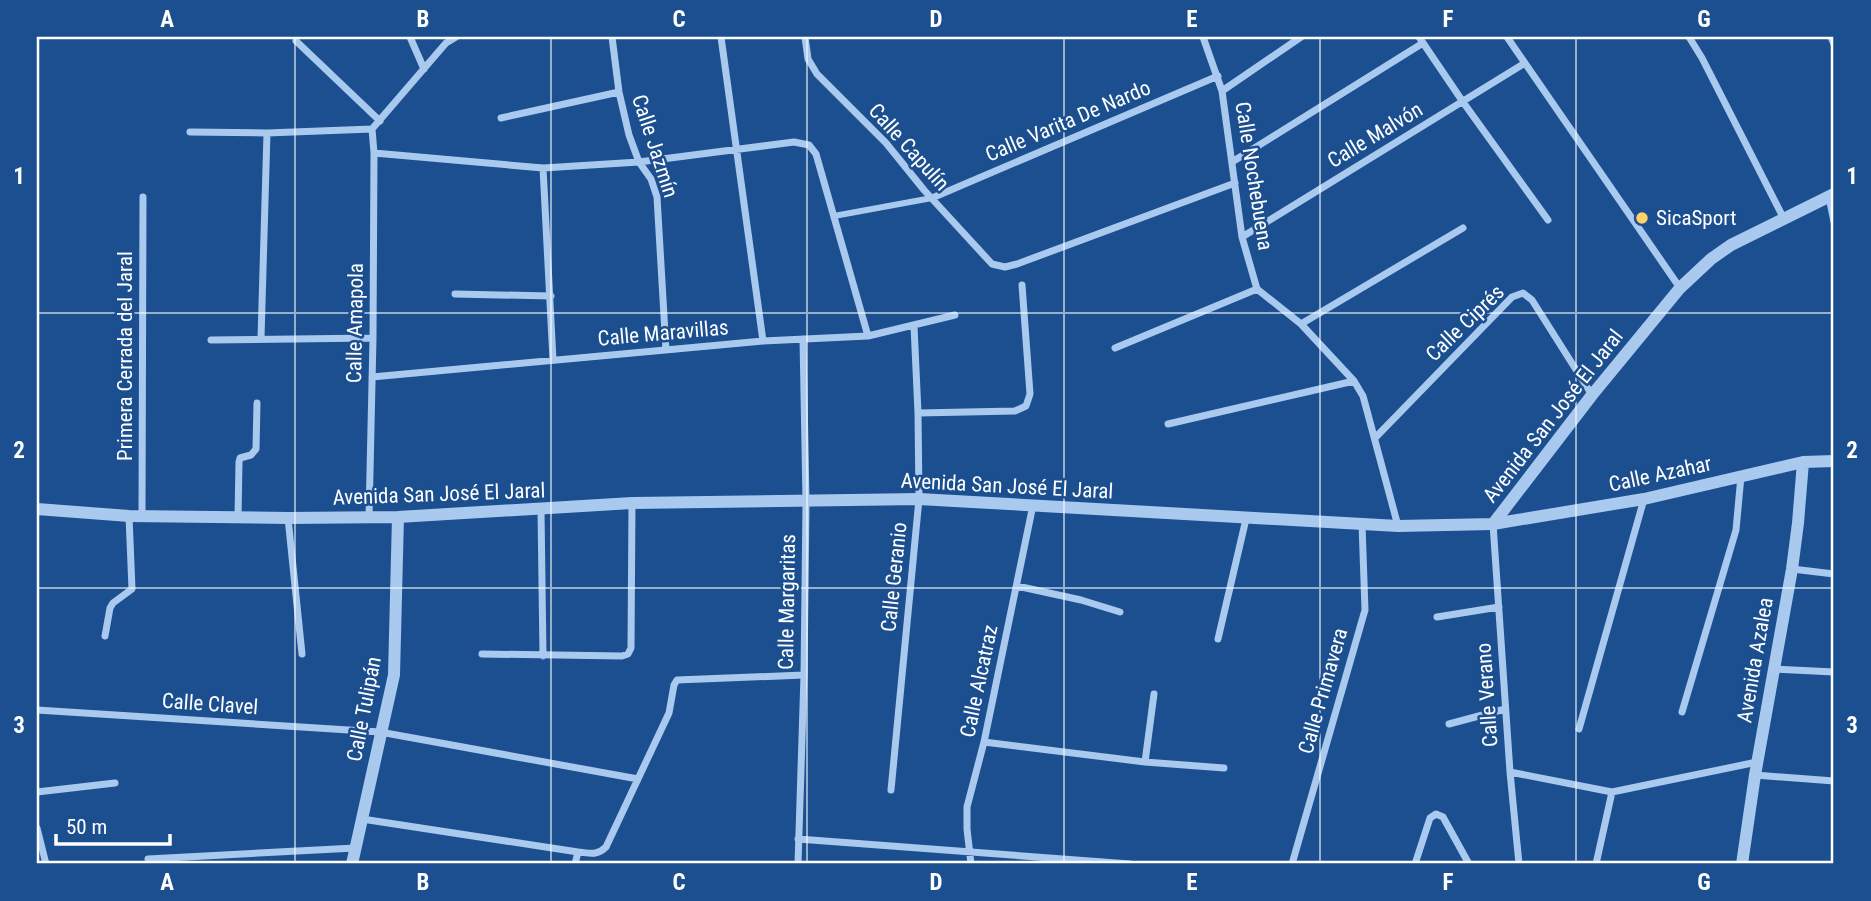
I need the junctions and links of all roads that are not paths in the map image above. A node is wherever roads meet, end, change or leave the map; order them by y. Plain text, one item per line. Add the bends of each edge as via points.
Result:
1 (410, 37) edge
2 (457, 37) edge
3 (612, 37) edge
4 (721, 37) edge
5 (804, 37) edge
6 (1203, 37) edge
7 (1301, 37) edge
8 (1507, 37) edge
9 (1689, 37) edge
10 (1831, 37) edge
11 (1421, 40) edge
12 (296, 41) dead end
13 (1834, 44) edge
14 (1525, 63) junction
15 (424, 69) junction
16 (1218, 76) junction
17 (1222, 91) junction
18 (619, 92) junction
19 (1463, 102) junction
20 (501, 118) dead end
21 (380, 121) junction
22 (372, 129) junction
23 (190, 132) dead end
24 (267, 133) junction
25 (736, 149) junction
26 (374, 153) junction
27 (639, 162) junction
28 (1232, 162) junction
29 (542, 168) junction
30 (1235, 183) junction
31 (1831, 196) edge
32 (143, 197) dead end
33 (932, 198) junction
34 (834, 216) junction
35 (1784, 219) junction
36 (1548, 220) dead end
37 (1834, 222) edge
38 (1463, 228) dead end
39 (1242, 237) junction
40 (1022, 285) dead end
41 (1680, 288) junction
42 (1257, 289) junction
43 (455, 294) dead end
44 (551, 296) junction
45 (955, 315) dead end
46 (1301, 324) junction
47 (914, 326) junction
48 (868, 336) junction
49 (261, 338) junction
50 (373, 338) junction
51 (803, 339) junction
52 (211, 340) dead end
53 (763, 341) junction
54 (1115, 348) dead end
55 (666, 350) junction
56 (553, 360) junction
57 (372, 377) junction
58 (1354, 381) junction
59 (1592, 395) junction
60 (257, 403) dead end
61 (918, 413) junction
62 (1168, 424) dead end
63 (1375, 438) junction
64 (1834, 461) edge
65 (1803, 462) junction
66 (1741, 476) junction
67 (919, 499) junction
68 (1644, 499) junction
69 (806, 502) junction
70 (632, 503) junction
71 (1033, 505) junction
72 (37, 509) edge
73 (541, 510) junction
74 (136, 516) junction
75 (238, 517) junction
76 (369, 517) junction
77 (398, 517) junction
78 (288, 518) junction
79 (1246, 519) junction
80 (1362, 524) junction
81 (1493, 524) junction
82 (1398, 526) junction
83 (1791, 569) junction
84 (1834, 574) edge
85 (1017, 586) junction
86 (1499, 607) junction
87 (1120, 612) dead end
88 (1437, 617) dead end
89 (105, 636) dead end
90 (1218, 639) dead end
91 (302, 654) dead end
92 (482, 654) dead end
93 (542, 656) junction
94 (1773, 669) junction
95 (1834, 672) edge
96 (804, 675) junction
97 (1154, 694) dead end
98 (1506, 709) junction
99 (37, 710) edge
100 (1682, 712) dead end
101 (1449, 724) dead end
102 (1579, 729) dead end
103 (380, 732) junction
104 (984, 741) junction
105 (1145, 762) junction
106 (1757, 762) junction
107 (1224, 768) dead end
108 (1510, 772) junction
109 (1755, 775) junction
110 (638, 779) junction
111 (1834, 781) edge
112 (115, 783) dead end
113 (891, 790) dead end
114 (37, 792) edge
115 (1612, 792) junction
116 (362, 819) junction
117 (37, 830) edge
118 (798, 839) junction
119 (355, 848) junction
120 (970, 851) junction
121 (578, 852) junction
122 (148, 859) dead end
123 (46, 864) edge
124 (352, 864) edge
125 (575, 864) edge
126 (798, 864) edge
127 (971, 864) edge
128 (1130, 864) edge
129 (1292, 864) edge
130 (1415, 864) edge
131 (1469, 864) edge
132 (1519, 864) edge
133 (1596, 864) edge
134 (1742, 864) edge

1 - 15 street
2 - 15 street
3 - 18 street, Calle Jazmín
4 - 25 street
5 - 33 street, Calle Capulín via 808,59 817,74 886,143
6 - 16 street, Calle Nochebuena
7 - 17 street
8 - 14 street
9 - 35 street
10 - 13 street
11 - 19 street
11 - 28 street
12 - 21 street
14 - 19 street, Calle Malvón
14 - 41 street
15 - 21 street
16 - 17 street, Calle Nochebuena
16 - 33 street, Calle Varita De Nardo
17 - 28 street, Calle Nochebuena
18 - 20 street
18 - 27 street, Calle Jazmín
19 - 36 street
19 - 39 street, Calle Malvón
21 - 22 street
22 - 24 street
22 - 26 street, Calle Amapola
23 - 24 street
24 - 49 street
25 - 27 street
25 - 34 street via 794,142 809,145 816,154
25 - 53 street
26 - 29 street
26 - 50 street, Calle Amapola
27 - 29 street
27 - 55 street, Calle Jazmín via 657,197
28 - 30 street, Calle Nochebuena
29 - 44 street
30 - 33 street, Calle Capulín via 1005,267 992,264
30 - 39 street, Calle Nochebuena
31 - 35 street, Avenida San José El Jaral
31 - 37 street
32 - 74 street, Primera Cerrada del Jaral
33 - 34 street
34 - 48 street
35 - 41 street, Avenida San José El Jaral via 1731,245
38 - 46 street
39 - 42 street, Calle Nochebuena
40 - 61 street via 1030,394 1026,406 1015,411
41 - 59 street, Avenida San José El Jaral
42 - 46 street
42 - 54 street
43 - 44 street
44 - 56 street
45 - 47 street, Calle Maravillas
46 - 58 street
47 - 48 street, Calle Maravillas
47 - 61 street, Calle Geranio
48 - 51 street, Calle Maravillas
49 - 50 street
49 - 52 street
50 - 57 street, Calle Amapola
51 - 53 street, Calle Maravillas
51 - 69 street, Calle Margaritas
53 - 55 street, Calle Maravillas
55 - 56 street, Calle Maravillas
56 - 57 street, Calle Maravillas
57 - 76 street, Calle Amapola
58 - 62 street
58 - 63 street
59 - 63 street, Calle Ciprés via 1532,300 1523,293 1513,297
59 - 81 street, Avenida San José El Jaral
60 - 75 street via 256,449 239,462
61 - 67 street, Calle Geranio
63 - 82 street
64 - 65 street, Calle Azahar
65 - 66 street, Calle Azahar
65 - 83 street, Avenida Azalea
66 - 68 street, Calle Azahar
66 - 100 street via 1736,530
67 - 69 street, Avenida San José El Jaral
67 - 71 street, Avenida San José El Jaral
67 - 113 street, Calle Geranio
68 - 81 street, Calle Azahar
68 - 102 street
69 - 70 street, Avenida San José El Jaral
69 - 96 street, Calle Margaritas
70 - 73 street, Avenida San José El Jaral
70 - 93 street via 628,654
71 - 79 street, Avenida San José El Jaral
71 - 85 street, Calle Alcatraz
72 - 74 street, Avenida San José El Jaral
73 - 77 street, Avenida San José El Jaral
73 - 93 street
74 - 75 street, Avenida San José El Jaral
74 - 89 street, Primera Cerrada del Jaral via 132,589 113,603
75 - 78 street, Avenida San José El Jaral
76 - 77 street, Avenida San José El Jaral
76 - 78 street, Avenida San José El Jaral
77 - 103 street, Calle Tulipán via 394,675
78 - 91 street
79 - 80 street, Avenida San José El Jaral
79 - 90 street
80 - 82 street, Avenida San José El Jaral
80 - 129 street, Calle Primavera via 1365,610
81 - 82 street, Avenida San José El Jaral
81 - 86 street, Calle Verano
83 - 84 street
83 - 94 street, Avenida Azalea
85 - 87 street
85 - 104 street, Calle Alcatraz
86 - 88 street
86 - 98 street, Calle Verano
92 - 93 street
94 - 95 street
94 - 106 street, Avenida Azalea
96 - 110 street via 677,680 669,713
96 - 118 street, Calle Margaritas
97 - 105 street
98 - 101 street
98 - 108 street, Calle Verano
99 - 103 street, Calle Clavel
103 - 110 street, Calle Clavel
103 - 116 street, Calle Tulipán
104 - 105 street
104 - 120 street, Calle Alcatraz via 967,807
105 - 107 street
106 - 109 street, Avenida Azalea
106 - 115 street
108 - 115 street
108 - 132 street, Calle Verano
109 - 111 street
109 - 134 street, Avenida Azalea
110 - 121 street via 606,847 601,853
112 - 114 street
115 - 133 street
116 - 119 street, Calle Tulipán
116 - 121 street
117 - 123 street
118 - 120 street
118 - 126 street, Calle Margaritas
119 - 122 street
119 - 124 street, Calle Tulipán
120 - 127 street, Calle Alcatraz
120 - 128 street
121 - 125 street
130 - 131 street via 1430,818 1436,814 1443,817

